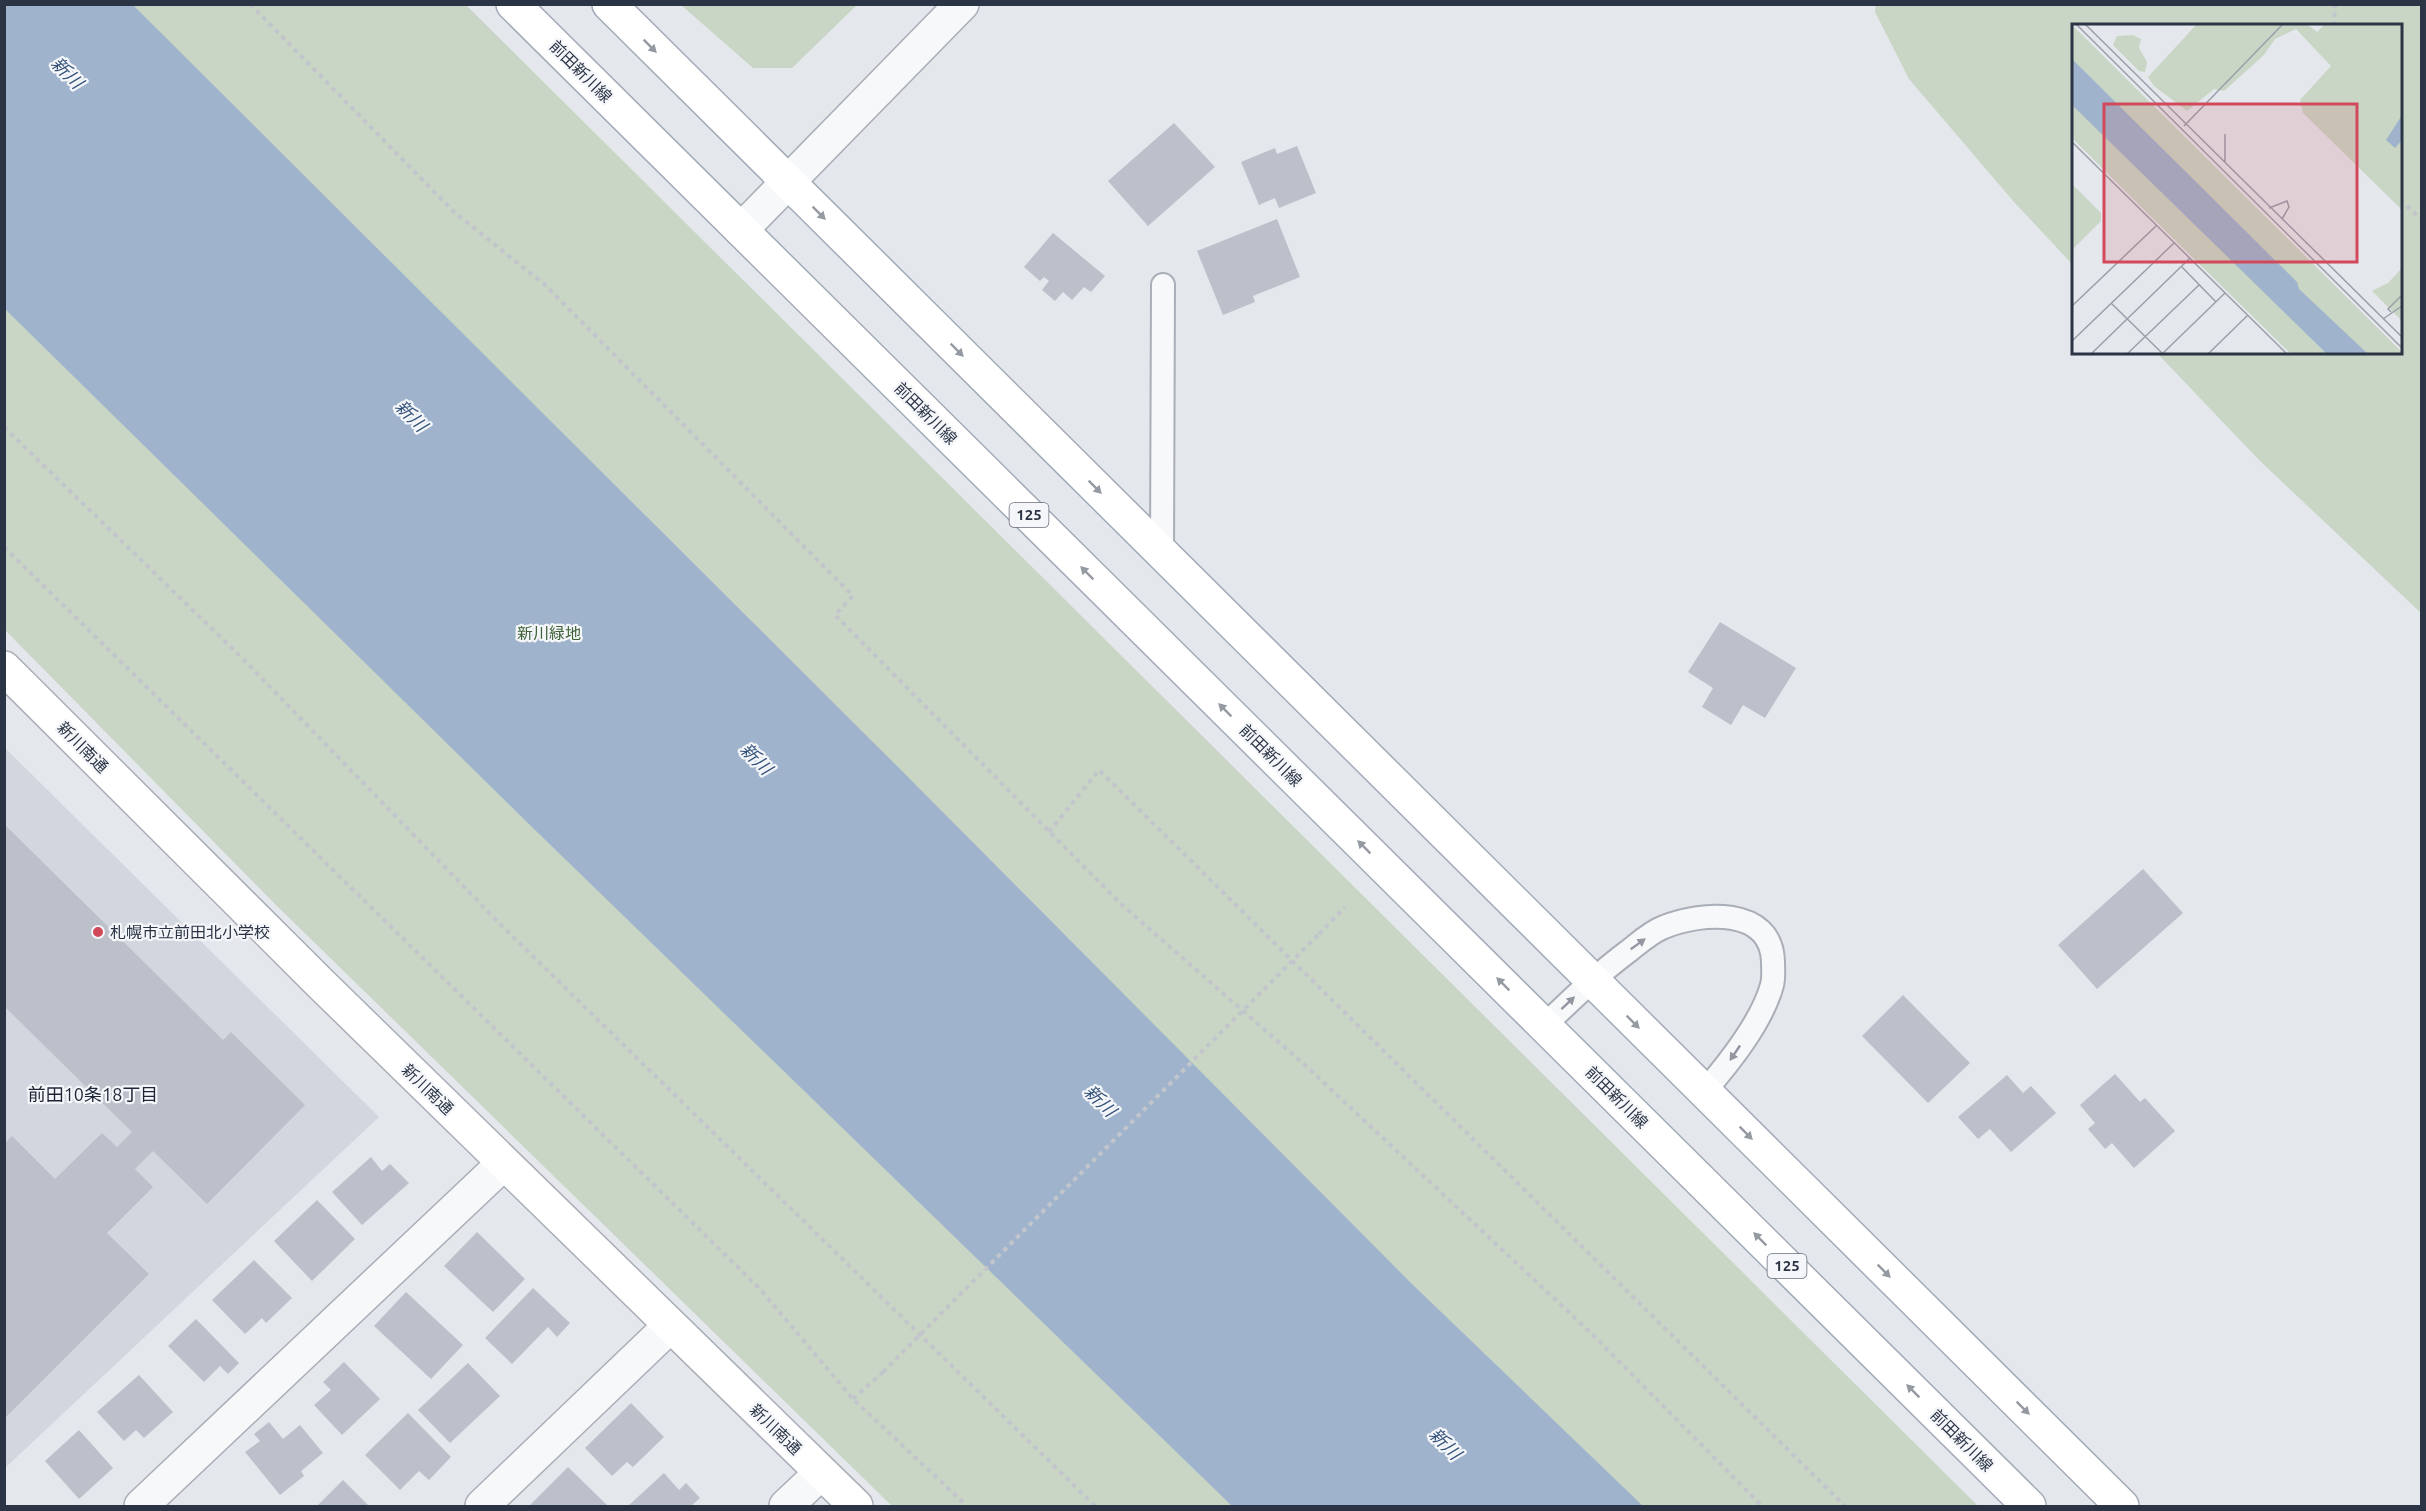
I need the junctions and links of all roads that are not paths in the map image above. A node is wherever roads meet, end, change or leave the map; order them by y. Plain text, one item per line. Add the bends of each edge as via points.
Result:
1 (513, 4) edge
2 (609, 4) edge
3 (962, 4) edge
4 (788, 182) junction
5 (741, 230) junction
6 (1163, 285) dead end
7 (1162, 554) junction
8 (4, 668) edge
9 (1592, 981) junction
10 (1544, 1026) junction
11 (1704, 1092) junction
12 (504, 1163) junction
13 (670, 1326) junction
14 (821, 1473) junction
15 (141, 1506) edge
16 (482, 1506) edge
17 (786, 1506) edge
18 (856, 1506) edge
19 (2029, 1506) edge
20 (2122, 1506) edge

1 - 5 main road, 前田新川線 / 125
2 -> 4 main road
3 - 4 street
4 - 5 street
4 -> 7 main road
10 -> 5 main road, 前田新川線 / 125
6 - 7 lane
7 - 9 main road
8 - 12 main road, 新川南通
10 -> 9 lane
9 -> 11 main road
9 -> 11 lane via 1661,928 1688,918 1720,915 1749,922 1766,937 1773,955 1773,983 1762,1011 1725,1068
19 -> 10 main road, 前田新川線 / 125
11 -> 20 main road
12 - 13 main road, 新川南通
12 - 15 street
13 - 14 main road, 新川南通
13 - 16 street
14 - 17 street
14 - 18 main road, 新川南通

